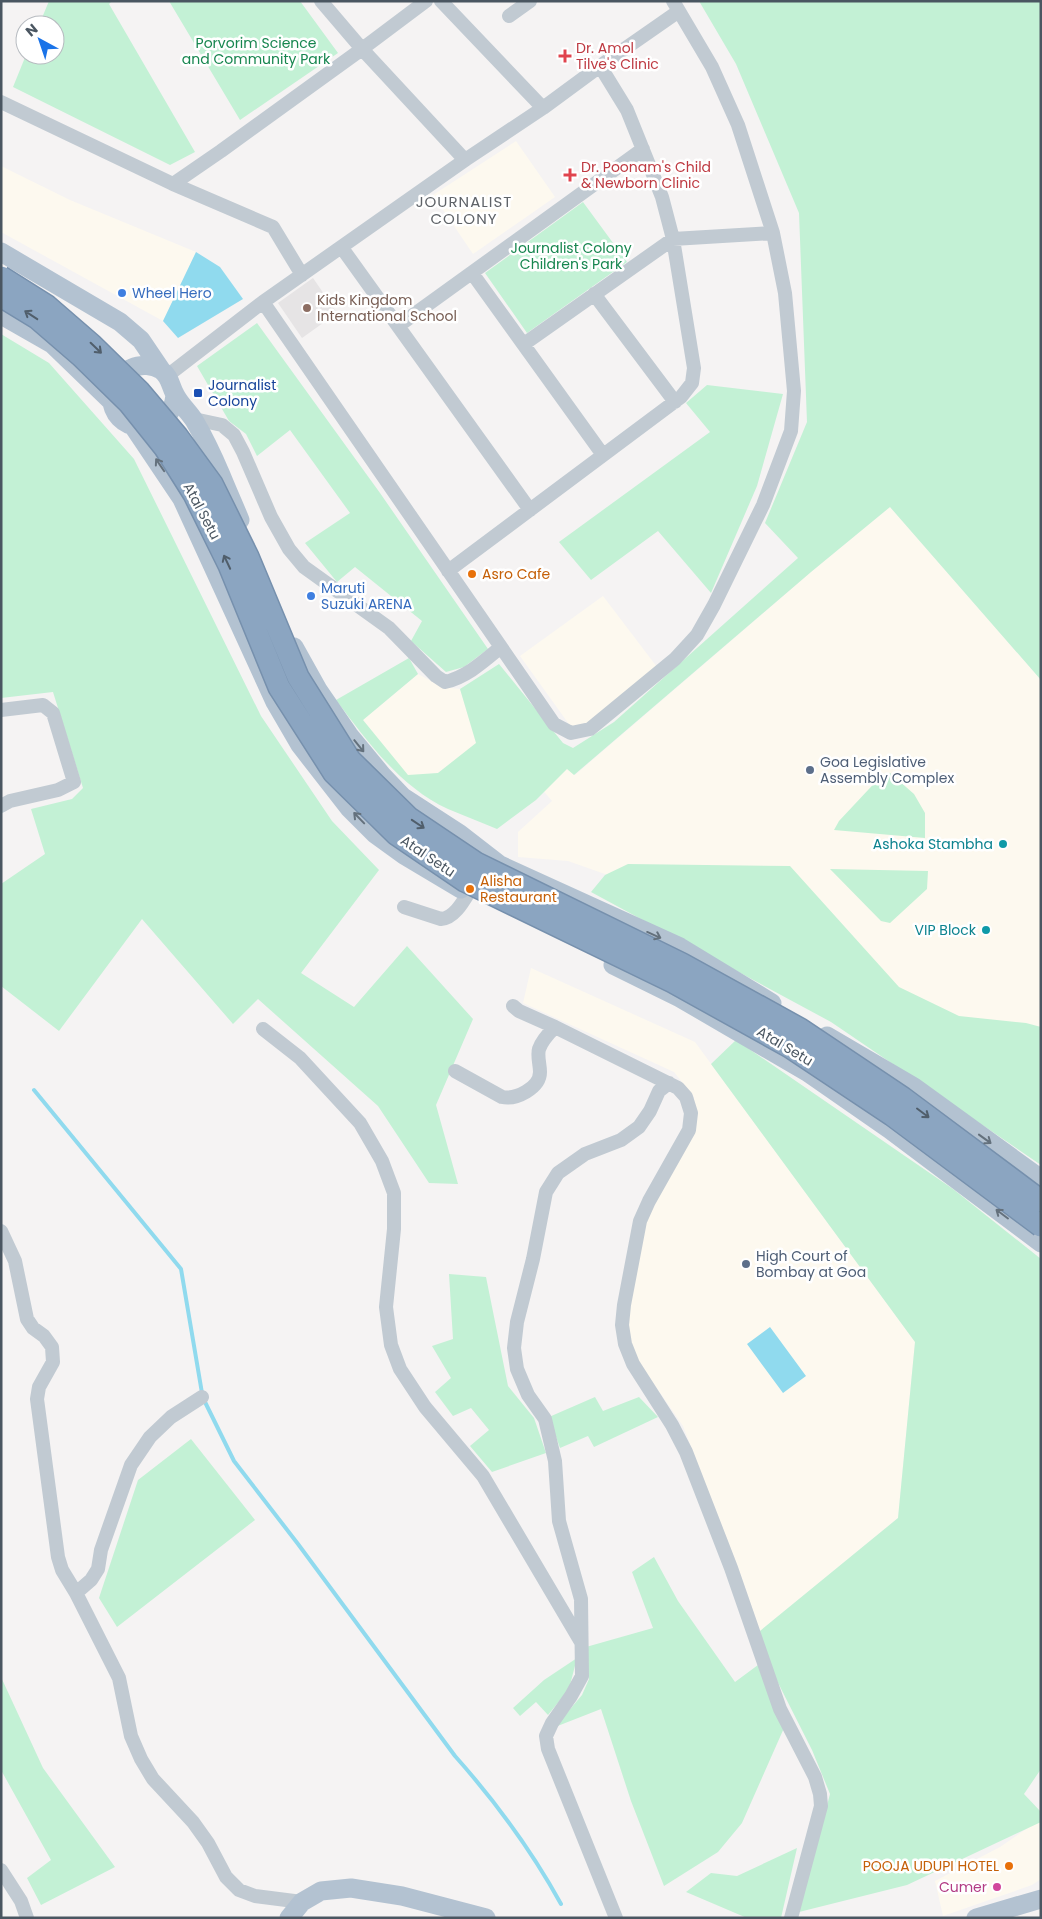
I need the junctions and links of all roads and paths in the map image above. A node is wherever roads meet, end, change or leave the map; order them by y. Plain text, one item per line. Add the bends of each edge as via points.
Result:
1 (321, 1) edge
2 (426, 1) edge
3 (441, 1) edge
4 (530, 1) edge
5 (676, 6) edge
6 (509, 16) dead end
7 (362, 49) junction
8 (600, 66) junction
9 (1, 102) edge
10 (543, 108) junction
11 (644, 149) junction
12 (465, 160) junction
13 (173, 184) junction
14 (773, 233) junction
15 (673, 239) junction
16 (342, 248) junction
17 (1, 252) edge
18 (472, 273) junction
19 (302, 275) junction
20 (1, 277) edge
21 (594, 294) junction
22 (1, 296) edge
23 (263, 302) junction
24 (1, 315) edge
25 (398, 326) junction
26 (524, 344) junction
27 (165, 374) junction
28 (175, 395) junction
29 (112, 402) junction
30 (675, 402) junction
31 (194, 420) junction
32 (133, 426) junction
33 (604, 455) junction
34 (530, 510) junction
35 (448, 570) junction
36 (501, 647) junction
37 (1, 710) edge
38 (1, 806) edge
39 (469, 892) junction
40 (404, 907) dead end
41 (513, 1006) dead end
42 (555, 1027) junction
43 (263, 1029) dead end
44 (455, 1071) dead end
45 (669, 1082) junction
46 (1041, 1179) edge
47 (1041, 1201) edge
48 (1041, 1226) edge
49 (3, 1238) edge
50 (1041, 1243) edge
51 (202, 1397) dead end
52 (76, 1593) junction
53 (583, 1645) junction
54 (1, 1870) edge
55 (1041, 1899) edge
56 (302, 1902) junction
57 (27, 1918) edge
58 (288, 1918) edge
59 (486, 1918) edge
60 (616, 1918) edge
61 (791, 1918) edge
62 (976, 1918) edge

1 - 7 street
2 - 7 street
3 - 10 street
4 - 6 street
5 - 8 street
5 - 14 street via 712,67 738,125
7 - 12 street
7 - 13 street
8 - 10 street
8 - 11 street via 627,110
9 - 13 street
10 - 12 street
11 - 15 street
11 - 18 street
12 - 16 street
13 - 19 street via 273,228
14 - 15 street
14 - 36 street via 785,293 794,391 791,432 763,505 697,635 675,660 590,729 571,733 554,724
15 - 21 street
15 - 30 street via 694,368 692,383 682,398
16 - 19 street
16 - 25 street
17 - 27 main road via 120,322 141,340
18 - 25 street
18 - 26 street
19 - 23 street
20 -> 47 highway, Atal Setu, bridge via 48,306 92,345 139,391 177,436 212,484 248,557 298,678 350,760 409,818 476,864 682,964 800,1029 903,1098
21 - 26 street
21 - 30 street
48 -> 22 highway, Atal Setu, bridge via 892,1115 790,1047 673,982 465,881 396,834 334,773 279,687 229,566 194,494 165,448 129,403 81,356 37,318
23 - 27 street
23 - 35 street
24 - 29 main road via 52,344
25 - 34 street
26 - 33 street
27 - 28 main road
27 - 29 main road via 145,365 125,371 116,382
28 - 31 main road
28 - 32 main road via 166,419 150,427
29 - 32 main road via 120,417
30 - 33 street
31 - 36 street via 222,425 234,435 271,518 304,567 389,628 436,676 445,682 456,679
31 -> 46 main road via 217,465 291,642 349,735 403,797 500,865 688,952 914,1088
39 -> 32 main road via 404,855 375,834 349,808 300,745 275,702 182,499
33 - 34 street
34 - 35 street
35 - 36 street
37 - 38 street via 43,705 53,713 74,782 58,790
39 - 40 street via 446,919
50 -> 39 main road via 888,1128 807,1072 675,996
41 - 42 street
42 - 44 street via 539,1050 538,1081 518,1096 502,1097
42 - 45 street
43 - 53 street via 300,1058 347,1109 382,1161 394,1193 394,1229 386,1307 391,1345 400,1369 425,1407 484,1476
45 - 53 street via 659,1091 639,1127 621,1140 585,1154 558,1173 546,1192 517,1322 514,1348 517,1369 528,1395 545,1419 555,1460 559,1521 581,1599
45 - 61 street via 686,1097 691,1113 688,1130 640,1221 622,1324 625,1344 634,1364 686,1452 780,1709 816,1777 821,1806
49 - 52 street via 15,1261 27,1319 52,1347 53,1362 37,1399 58,1558
51 - 52 street via 171,1417 150,1437 131,1465 101,1550 98,1569
52 - 56 street via 119,1678 131,1736 153,1779 193,1822 226,1877 239,1890 255,1896
53 - 60 street via 582,1676 546,1736 548,1749
54 - 57 street via 21,1901
55 - 62 main road
56 - 58 main road
56 - 59 main road via 321,1891 351,1888 402,1896

